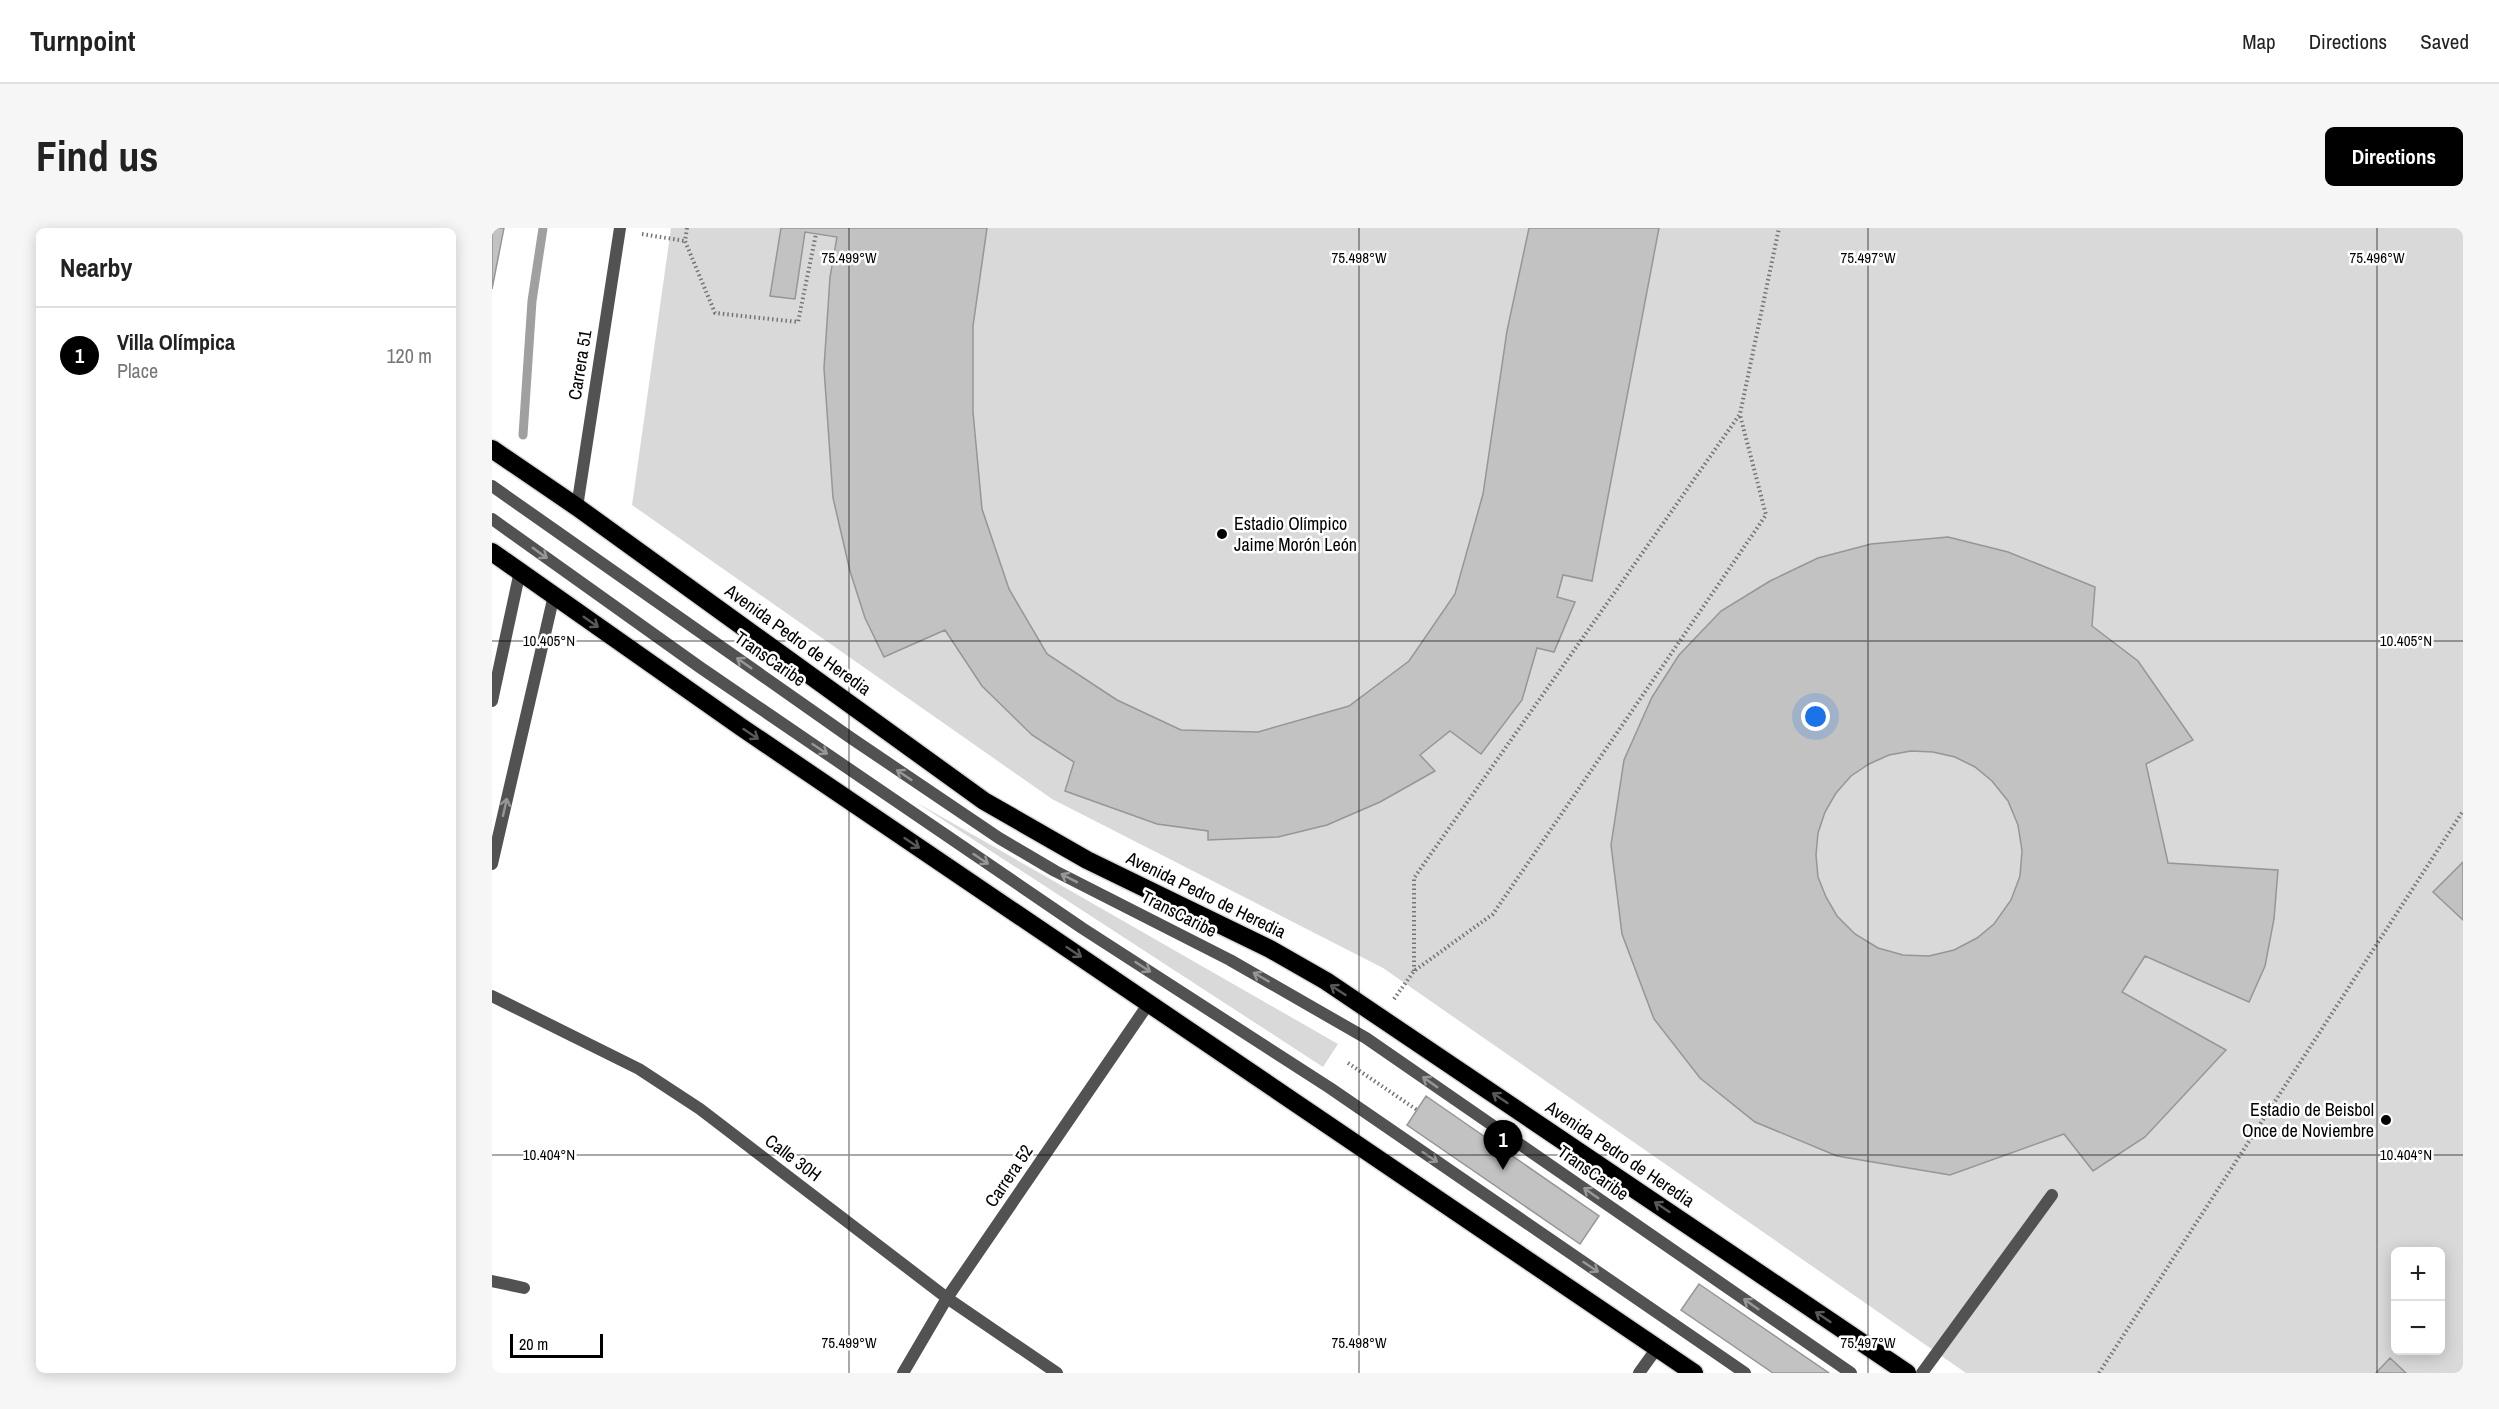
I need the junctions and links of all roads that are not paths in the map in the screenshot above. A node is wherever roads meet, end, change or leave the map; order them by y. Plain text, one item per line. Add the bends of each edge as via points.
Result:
1 (620, 229) edge
2 (492, 449) edge
3 (492, 486) edge
4 (577, 507) junction
5 (492, 519) edge
6 (492, 552) edge
7 (520, 571) junction
8 (554, 595) junction
9 (492, 701) edge
10 (492, 864) edge
11 (492, 996) edge
12 (1149, 1003) junction
13 (2052, 1195) dead end
14 (492, 1281) edge
15 (524, 1288) dead end
16 (947, 1298) junction
17 (1657, 1348) junction
18 (903, 1373) edge
19 (1057, 1373) edge
20 (1639, 1373) edge
21 (1694, 1373) edge
22 (1745, 1373) edge
23 (1851, 1373) edge
24 (1907, 1373) edge
25 (1922, 1373) edge

1 - 4 street, Carrera 51
2 - 4 highway, Avenida Pedro de Heredia
23 -> 3 street, TransCaribe via 1366,1038 1230,960 1055,871 999,838
24 -> 4 highway, Avenida Pedro de Heredia via 1326,981 1087,860 984,801
5 -> 22 street via 700,668 1082,928 1330,1088
6 - 7 highway
7 - 8 highway
7 - 9 street
10 -> 8 street
8 -> 12 highway via 741,727
11 - 16 street, Calle 30H via 639,1069 700,1109
12 - 16 street, Carrera 52
12 - 17 highway
13 - 25 street
14 - 15 street
16 - 18 street, Carrera 52
16 - 19 street, Calle 30H
17 - 20 street
17 - 21 highway

